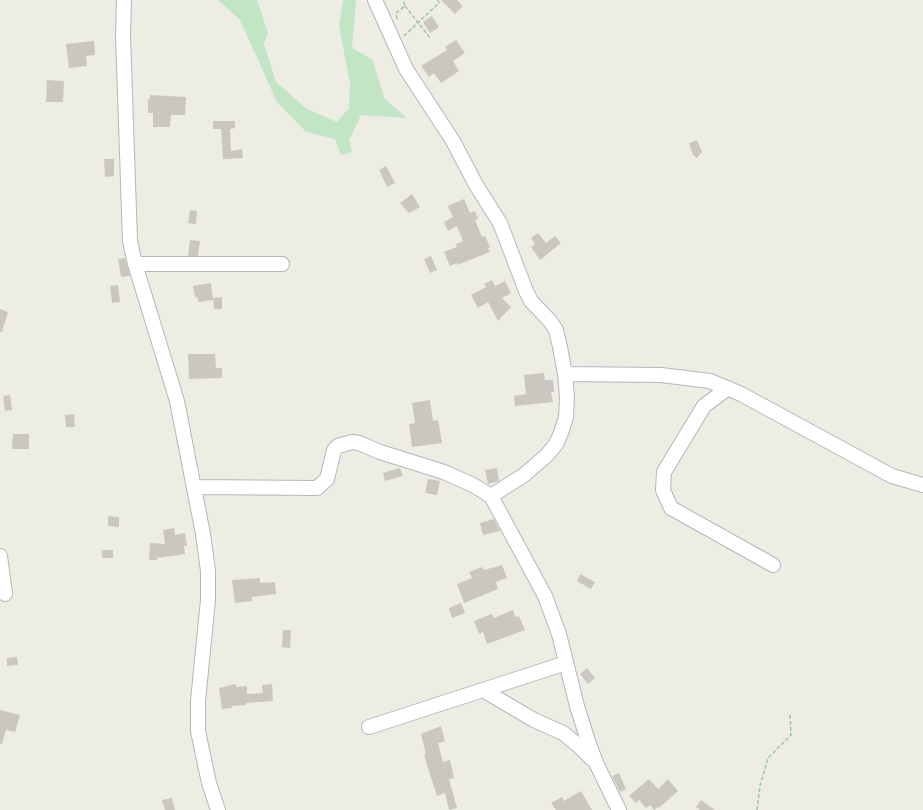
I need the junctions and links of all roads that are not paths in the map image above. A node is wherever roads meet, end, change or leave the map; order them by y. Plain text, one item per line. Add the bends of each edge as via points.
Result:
1 (124, 0) edge
2 (375, 0) edge
3 (135, 264) junction
4 (282, 264) dead end
5 (565, 374) junction
6 (728, 388) junction
7 (923, 485) edge
8 (194, 487) junction
9 (491, 496) junction
10 (0, 556) edge
11 (774, 565) dead end
12 (5, 594) dead end
13 (566, 663) junction
14 (483, 690) junction
15 (369, 727) dead end
16 (596, 763) junction
17 (218, 810) edge
18 (619, 810) edge

1 - 3 street via 128,217
2 - 5 street via 406,69 453,141 500,223 531,301 556,330
3 - 4 street
3 - 8 street via 177,401
5 - 6 street via 661,374 710,381
5 - 9 street via 566,417 556,444 524,475
6 - 7 street via 892,476
6 - 11 street via 704,406 664,472 663,490 672,508
8 - 9 street via 317,488 327,479 334,450 338,446 352,442 444,472
8 - 17 street via 208,571 198,731 209,783
9 - 13 street via 546,596
10 - 12 street
13 - 14 street
13 - 16 street
14 - 15 street
14 - 16 street via 563,734
16 - 18 street

